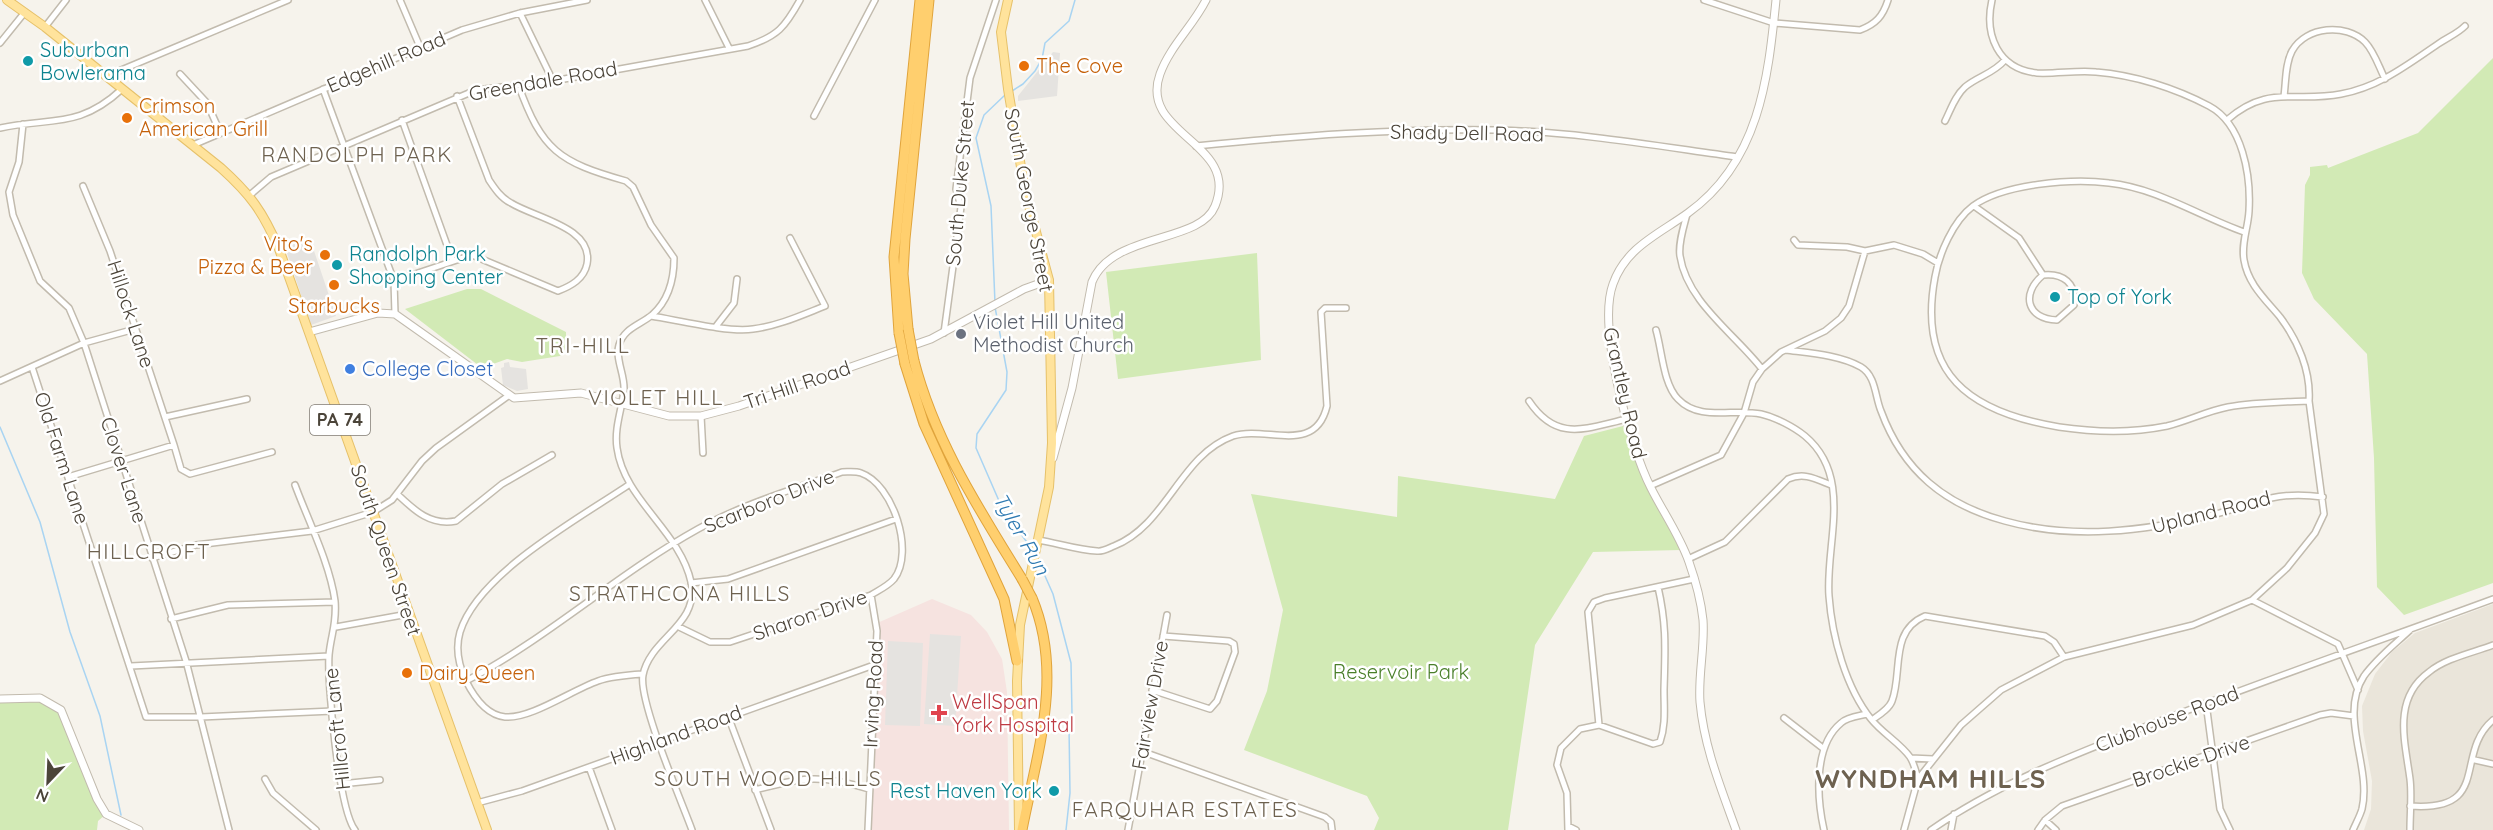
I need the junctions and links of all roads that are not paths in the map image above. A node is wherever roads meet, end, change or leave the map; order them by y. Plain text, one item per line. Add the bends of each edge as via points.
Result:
1 (7, 0) edge
2 (66, 0) edge
3 (288, 0) edge
4 (400, 0) edge
5 (587, 0) edge
6 (705, 0) edge
7 (800, 0) edge
8 (875, 0) edge
9 (920, 0) edge
10 (929, 0) edge
11 (996, 0) edge
12 (1008, 0) edge
13 (1206, 0) edge
14 (1704, 0) edge
15 (1776, 0) edge
16 (1888, 0) edge
17 (1992, 0) edge
18 (25, 12) junction
19 (520, 13) junction
20 (1774, 23) junction
21 (2465, 26) dead end
22 (45, 27) junction
23 (0, 43) edge
24 (420, 47) junction
25 (729, 48) junction
26 (2005, 60) junction
27 (180, 74) dead end
28 (107, 76) junction
29 (2385, 79) junction
30 (553, 81) junction
31 (519, 84) junction
32 (122, 89) junction
33 (323, 89) junction
34 (457, 96) junction
35 (2284, 96) junction
36 (814, 116) dead end
37 (402, 120) junction
38 (1945, 120) dead end
39 (2227, 120) junction
40 (23, 124) junction
41 (0, 128) edge
42 (220, 132) junction
43 (193, 145) junction
44 (345, 145) junction
45 (1196, 146) junction
46 (1737, 157) junction
47 (83, 186) dead end
48 (250, 195) junction
49 (1974, 206) junction
50 (1687, 214) junction
51 (2244, 232) junction
52 (790, 238) dead end
53 (1794, 240) dead end
54 (1865, 250) junction
55 (452, 260) junction
56 (1938, 263) junction
57 (2043, 275) junction
58 (737, 279) dead end
59 (394, 280) junction
60 (1049, 280) junction
61 (1346, 308) dead end
62 (395, 314) junction
63 (651, 316) junction
64 (717, 326) junction
65 (135, 329) junction
66 (1656, 330) dead end
67 (903, 331) junction
68 (309, 332) junction
69 (944, 334) junction
70 (84, 344) junction
71 (1786, 350) junction
72 (909, 363) junction
73 (32, 367) junction
74 (1762, 369) junction
75 (0, 381) edge
76 (508, 396) junction
77 (247, 399) dead end
78 (1529, 401) dead end
79 (2309, 401) junction
80 (621, 405) junction
81 (1744, 413) junction
82 (701, 416) junction
83 (165, 417) junction
84 (1627, 419) junction
85 (174, 445) junction
86 (273, 452) dead end
87 (703, 453) dead end
88 (552, 455) dead end
89 (1052, 460) junction
90 (120, 462) junction
91 (68, 477) junction
92 (630, 484) junction
93 (296, 485) dead end
94 (1832, 485) junction
95 (1650, 486) junction
96 (397, 494) junction
97 (2323, 497) junction
98 (373, 512) junction
99 (896, 519) junction
100 (312, 531) junction
101 (901, 534) joint
102 (1038, 540) junction
103 (672, 544) junction
104 (152, 558) junction
105 (1688, 559) junction
106 (1694, 579) junction
107 (691, 584) junction
108 (1658, 587) junction
109 (871, 595) junction
110 (2493, 599) edge
111 (2252, 600) junction
112 (335, 602) junction
113 (408, 614) junction
114 (1167, 615) dead end
115 (171, 619) junction
116 (336, 627) junction
117 (679, 627) junction
118 (2412, 628) junction
119 (1163, 636) junction
120 (2493, 645) edge
121 (2342, 653) junction
122 (329, 656) junction
123 (2064, 657) junction
124 (186, 661) junction
125 (1017, 662) junction
126 (874, 665) junction
127 (131, 666) junction
128 (643, 674) junction
129 (466, 681) junction
130 (1152, 690) junction
131 (2358, 690) junction
132 (0, 699) edge
133 (2206, 703) junction
134 (333, 711) junction
135 (1867, 714) junction
136 (728, 716) junction
137 (2354, 716) junction
138 (201, 717) junction
139 (1784, 718) dead end
140 (1872, 720) junction
141 (2493, 720) edge
142 (1599, 725) junction
143 (659, 740) junction
144 (1824, 749) junction
145 (1141, 751) junction
146 (2211, 755) junction
147 (1911, 758) junction
148 (1933, 759) junction
149 (2475, 760) junction
150 (2493, 764) edge
151 (589, 767) junction
152 (265, 778) dead end
153 (1918, 779) junction
154 (380, 780) dead end
155 (341, 784) junction
156 (869, 789) junction
157 (755, 790) junction
158 (477, 803) junction
159 (2410, 806) junction
160 (1955, 813) junction
161 (2045, 820) junction
162 (1568, 828) edge
163 (2054, 829) edge
164 (139, 830) edge
165 (229, 830) edge
166 (316, 830) edge
167 (355, 830) edge
168 (487, 830) edge
169 (612, 830) edge
170 (692, 830) edge
171 (771, 830) edge
172 (868, 830) edge
173 (1021, 830) edge
174 (1128, 830) edge
175 (1332, 830) edge
176 (1576, 830) edge
177 (1736, 830) edge
178 (1824, 830) edge
179 (1904, 830) edge
180 (1931, 830) edge
181 (1951, 830) edge
182 (2038, 830) edge
183 (2045, 830) edge
184 (2230, 830) edge
185 (2353, 830) edge
186 (2410, 830) edge

1 - 18 main road, South Queen Street / PA 74
2 - 22 street
3 - 28 street
4 - 24 street
5 - 19 street, Edgehill Road
6 - 25 street
7 - 25 street, Greendale Road via 778,33 748,46
8 - 36 street
9 - 67 highway via 894,257
10 - 67 highway via 905,239
11 - 69 street, South Duke Street via 970,78 956,189 961,207
12 - 60 main road, South George Street via 1001,32 1008,93 1025,191
13 - 45 street via 1174,46 1159,75 1158,86 1160,107
14 - 20 street
15 - 20 street, Grantley Road
16 - 20 street via 1874,24 1860,30
17 - 26 street via 1989,28 1993,45
18 - 22 main road, South Queen Street / PA 74
18 - 23 street
19 - 24 street, Edgehill Road
19 - 30 street
20 - 46 street, Grantley Road via 1763,98
21 - 29 street
22 - 28 main road, South Queen Street / PA 74
24 - 33 street, Edgehill Road
25 - 30 street, Greendale Road
26 - 38 street via 1997,70 1963,90
26 - 39 street via 2022,70 2038,73 2096,72 2148,82 2211,107
27 - 42 street via 207,103
28 - 32 main road, South Queen Street / PA 74
29 - 35 street via 2339,94 2312,98
29 - 35 street via 2368,45 2359,36 2332,29 2308,36 2292,51
30 - 31 street, Greendale Road
31 - 34 street, Greendale Road
31 - 63 street via 540,135 579,167 633,187 651,225 674,258 667,294
32 - 40 street via 100,108 78,118
32 - 43 main road, South Queen Street / PA 74
33 - 42 street, Edgehill Road
33 - 44 street
34 - 37 street, Greendale Road
34 - 55 street via 496,190 508,202 578,236 584,242 587,257 582,276 558,291 478,256
35 - 39 street via 2246,105
37 - 44 street, Greendale Road
37 - 55 street
39 - 51 street via 2245,164 2249,209
40 - 41 street
40 - 70 street, Clover Lane via 19,162 9,192 13,215 40,280 69,308
42 - 43 street, Edgehill Road
43 - 48 main road, South Queen Street / PA 74
44 - 48 street, Greendale Road via 271,177
44 - 59 street
45 - 46 street, Shady Dell Road via 1424,130 1499,130 1604,137
45 - 89 street via 1216,164 1219,176 1214,208 1202,222 1114,255 1097,269
46 - 50 street, Grantley Road via 1715,190
47 - 65 street, Hillock Lane via 110,251
48 - 68 main road, South Queen Street / PA 74 via 269,225
49 - 51 street via 1990,196 2054,183 2107,183 2133,186
49 - 56 street via 1960,218
49 - 57 street via 2019,238
50 - 74 street via 1680,255 1695,293
50 - 84 street, Grantley Road via 1646,240 1628,257 1609,295 1608,334
51 - 79 street via 2244,262 2251,282 2294,339 2310,383
52 - 64 street via 825,306 753,330
53 - 54 street via 1798,245
54 - 56 street via 1894,245
54 - 71 street via 1849,306 1841,318 1825,331
55 - 59 street
56 - 79 street via 1932,291 1932,342 1951,378 1976,399 2025,418 2058,426 2127,430 2166,426 2251,403
57 - 57 street via 2030,290 2029,301 2038,315 2057,320 2074,304 2074,291 2066,278
58 - 64 street via 734,303
59 - 62 street
60 - 69 street, Tri Hill Road
60 - 89 main road, South George Street
61 - 102 street via 1325,308 1321,312 1327,406 1324,421 1318,426 1289,436 1233,436 1201,458 1144,528 1129,540 1099,552
62 - 68 street via 378,313
62 - 76 street
63 - 64 street
63 - 80 street via 631,327 619,345 624,388
65 - 70 street
65 - 83 street, Hillock Lane
66 - 81 street via 1677,399 1695,411
67 - 72 highway, bridge
68 - 98 main road, South Queen Street / PA 74
69 - 82 street, Tri Hill Road
70 - 73 street
70 - 90 street, Clover Lane
71 - 74 street
71 - 97 street, Upland Road via 1862,367 1872,379 1881,411 1900,452 1918,475 1947,497 2006,522 2045,529 2113,532 2164,526 2278,495
72 - 125 highway via 924,424 1002,594
72 - 173 highway, bridge via 945,449 1022,579 1044,632 1049,683
73 - 75 street
73 - 91 street, Old Farm Lane
74 - 81 street via 1753,382
76 - 80 street, Tri Hill Road via 581,393
76 - 96 street via 436,448
77 - 83 street
78 - 84 street via 1552,426 1567,430
79 - 97 street
80 - 82 street, Tri Hill Road via 669,416
80 - 92 street via 615,434 620,465
81 - 94 street via 1771,418 1805,436 1822,455
81 - 95 street via 1721,455
82 - 87 street
83 - 85 street, Hillock Lane
84 - 95 street, Grantley Road
85 - 86 street, Hillock Lane via 181,469 190,474
85 - 90 street
88 - 96 street via 502,484 456,521 447,523 419,515
89 - 102 main road, South George Street
90 - 91 street
90 - 104 street, Clover Lane
91 - 127 street, Old Farm Lane
92 - 103 street
92 - 129 street via 514,562 473,608 460,631 459,660
93 - 100 street, Hillcroft Lane
94 - 105 street via 1809,476 1788,479 1725,542
94 - 135 street via 1835,503 1829,596 1841,661
95 - 105 street, Grantley Road
96 - 98 street
97 - 111 street via 2324,514 2315,533 2288,568
98 - 100 street
98 - 113 main road, South Queen Street / PA 74
99 - 101 street, Scarboro Drive
99 - 103 street, Scarboro Drive via 889,500 876,483 852,471 730,513
99 - 107 street via 728,579
100 - 104 street via 196,545
100 - 112 street, Hillcroft Lane
101 - 109 street, Sharon Drive via 904,551 896,578
102 - 125 main road, South George Street via 1022,610
103 - 107 street via 685,563
103 - 129 street, Scarboro Drive via 564,617 532,644
104 - 115 street, Clover Lane
105 - 106 street, Grantley Road
106 - 108 street
106 - 177 street, Grantley Road via 1703,620 1700,704 1707,747
107 - 117 street via 690,602
108 - 142 street via 1605,598 1594,602 1588,612
108 - 142 street via 1667,645 1665,719 1659,742 1653,744
109 - 117 street, Sharon Drive via 730,642 710,642
109 - 126 street, Irving Road via 877,631
110 - 118 street, Clubhouse Road
111 - 121 street via 2330,638
111 - 123 street via 2193,625
112 - 115 street via 228,605
112 - 116 street, Hillcroft Lane
113 - 116 street
113 - 158 main road, South Queen Street / PA 74
114 - 119 street, Fairview Drive
115 - 124 street, Clover Lane
116 - 122 street, Hillcroft Lane
117 - 128 street via 657,646
118 - 121 street, Clubhouse Road
118 - 131 street via 2378,659
119 - 130 street, Fairview Drive
119 - 130 street via 1229,640 1235,652 1217,701 1210,709
120 - 159 street via 2430,671 2410,695 2402,730
121 - 131 street
121 - 133 street, Clubhouse Road
122 - 124 street
122 - 134 street, Hillcroft Lane
123 - 140 street via 2045,636 1924,616 1910,626 1899,648 1892,702
123 - 148 street via 2001,690 1961,725
124 - 127 street
124 - 138 street, Clover Lane
125 - 173 main road, South George Street
126 - 136 street, Highland Road
126 - 156 street, Irving Road
127 - 138 street, Old Farm Lane via 143,710 149,718
128 - 129 street via 599,680 514,717 488,711
128 - 143 street via 642,693
130 - 145 street, Fairview Drive
131 - 137 street
132 - 164 street via 40,698 61,710 106,814
133 - 146 street
133 - 160 street, Clubhouse Road via 2048,765
134 - 138 street
134 - 155 street, Hillcroft Lane
135 - 140 street
135 - 144 street via 1841,722
136 - 143 street, Highland Road
136 - 157 street
137 - 146 street, Brockie Drive via 2320,715
137 - 185 street via 2363,783 2362,809
138 - 165 street, Clover Lane
139 - 144 street
140 - 147 street
141 - 149 street via 2481,734
142 - 162 street via 1580,729 1561,748 1557,765 1567,793
143 - 151 street, Highland Road
143 - 170 street
144 - 178 street via 1817,789
145 - 174 street, Fairview Drive
145 - 175 street via 1325,818 1331,822
146 - 161 street, Brockie Drive via 2062,806
146 - 184 street via 2220,809
147 - 148 street
147 - 153 street
148 - 153 street
149 - 150 street
149 - 159 street via 2468,783 2457,798 2435,807
151 - 158 street, Highland Road
151 - 169 street
152 - 166 street via 273,793
153 - 179 street
154 - 155 street
155 - 167 street, Hillcroft Lane via 348,820
156 - 157 street via 839,780 803,778
156 - 172 street, Irving Road
157 - 171 street
158 - 168 main road, South Queen Street / PA 74
159 - 186 street
160 - 180 street, Clubhouse Road
160 - 181 street
161 - 163 street
161 - 182 street, Brockie Drive
162 - 176 street
163 - 183 street

